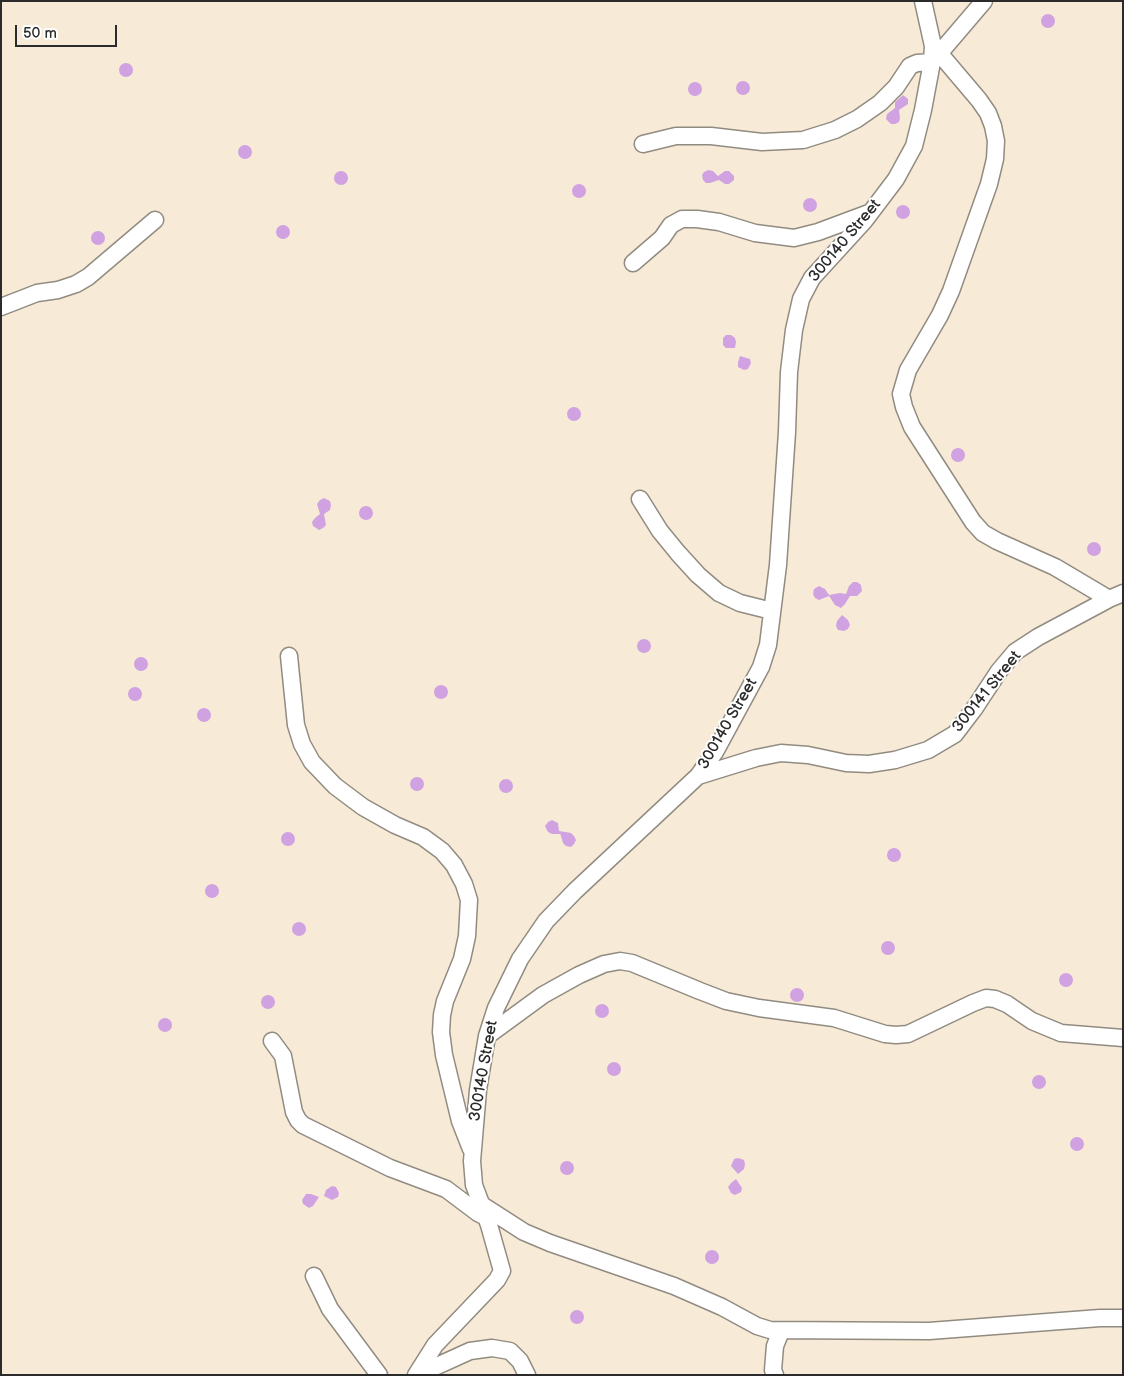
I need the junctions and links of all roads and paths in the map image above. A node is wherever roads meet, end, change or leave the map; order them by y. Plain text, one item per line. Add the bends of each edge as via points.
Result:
1 (923, 1) edge
2 (984, 1) edge
3 (936, 58) junction
4 (643, 144) dead end
5 (871, 212) junction
6 (155, 220) dead end
7 (633, 263) dead end
8 (1, 306) edge
9 (640, 499) dead end
10 (1116, 596) edge
11 (772, 611) junction
12 (289, 656) dead end
13 (698, 776) junction
14 (487, 1036) junction
15 (1123, 1038) edge
16 (272, 1041) dead end
17 (472, 1153) junction
18 (484, 1211) junction
19 (314, 1276) dead end
20 (1123, 1318) edge
21 (781, 1331) junction
22 (379, 1375) edge
23 (417, 1375) edge
24 (527, 1375) edge
25 (775, 1375) edge

1 - 3 street, 300140 Street
2 - 3 street
3 - 4 street via 910,66 880,103 857,119 804,140 762,142 676,136
3 - 5 street, 300140 Street via 914,146 896,179
3 - 10 street via 988,113 996,141 995,159 951,292 908,370 901,394 904,407 912,427 973,522 983,532
5 - 7 street via 794,238 755,234 719,222 682,218
5 - 11 street, 300140 Street via 812,278 801,299 789,372 779,555
6 - 8 street via 76,284
9 - 11 street via 678,553 719,593 740,603
10 - 13 street, 300141 Street via 1015,652 955,734 928,750 869,764 781,753
11 - 13 street, 300140 Street via 768,646 761,666 715,752
12 - 17 street via 296,725 312,762 335,786 363,807 424,837 442,851 464,884 469,900 467,936 462,959 445,1001 441,1032 460,1121
13 - 14 street, 300140 Street via 546,921 520,959 496,1008
14 - 15 street via 543,995 579,975 620,961 726,1000 834,1018 896,1036 908,1034 986,998 1007,1004 1032,1021 1061,1033
14 - 17 street, 300140 Street
16 - 18 street via 283,1056 294,1112 303,1125 390,1168 446,1188 478,1213
17 - 18 street, 300140 Street via 474,1185
18 - 21 street via 550,1243 674,1286 757,1326
18 - 23 street, 300140 Street via 502,1271 436,1345
19 - 22 street via 330,1309
20 - 21 street via 929,1331
21 - 25 street via 775,1346
23 - 24 street via 470,1351 492,1348 510,1352 520,1361

